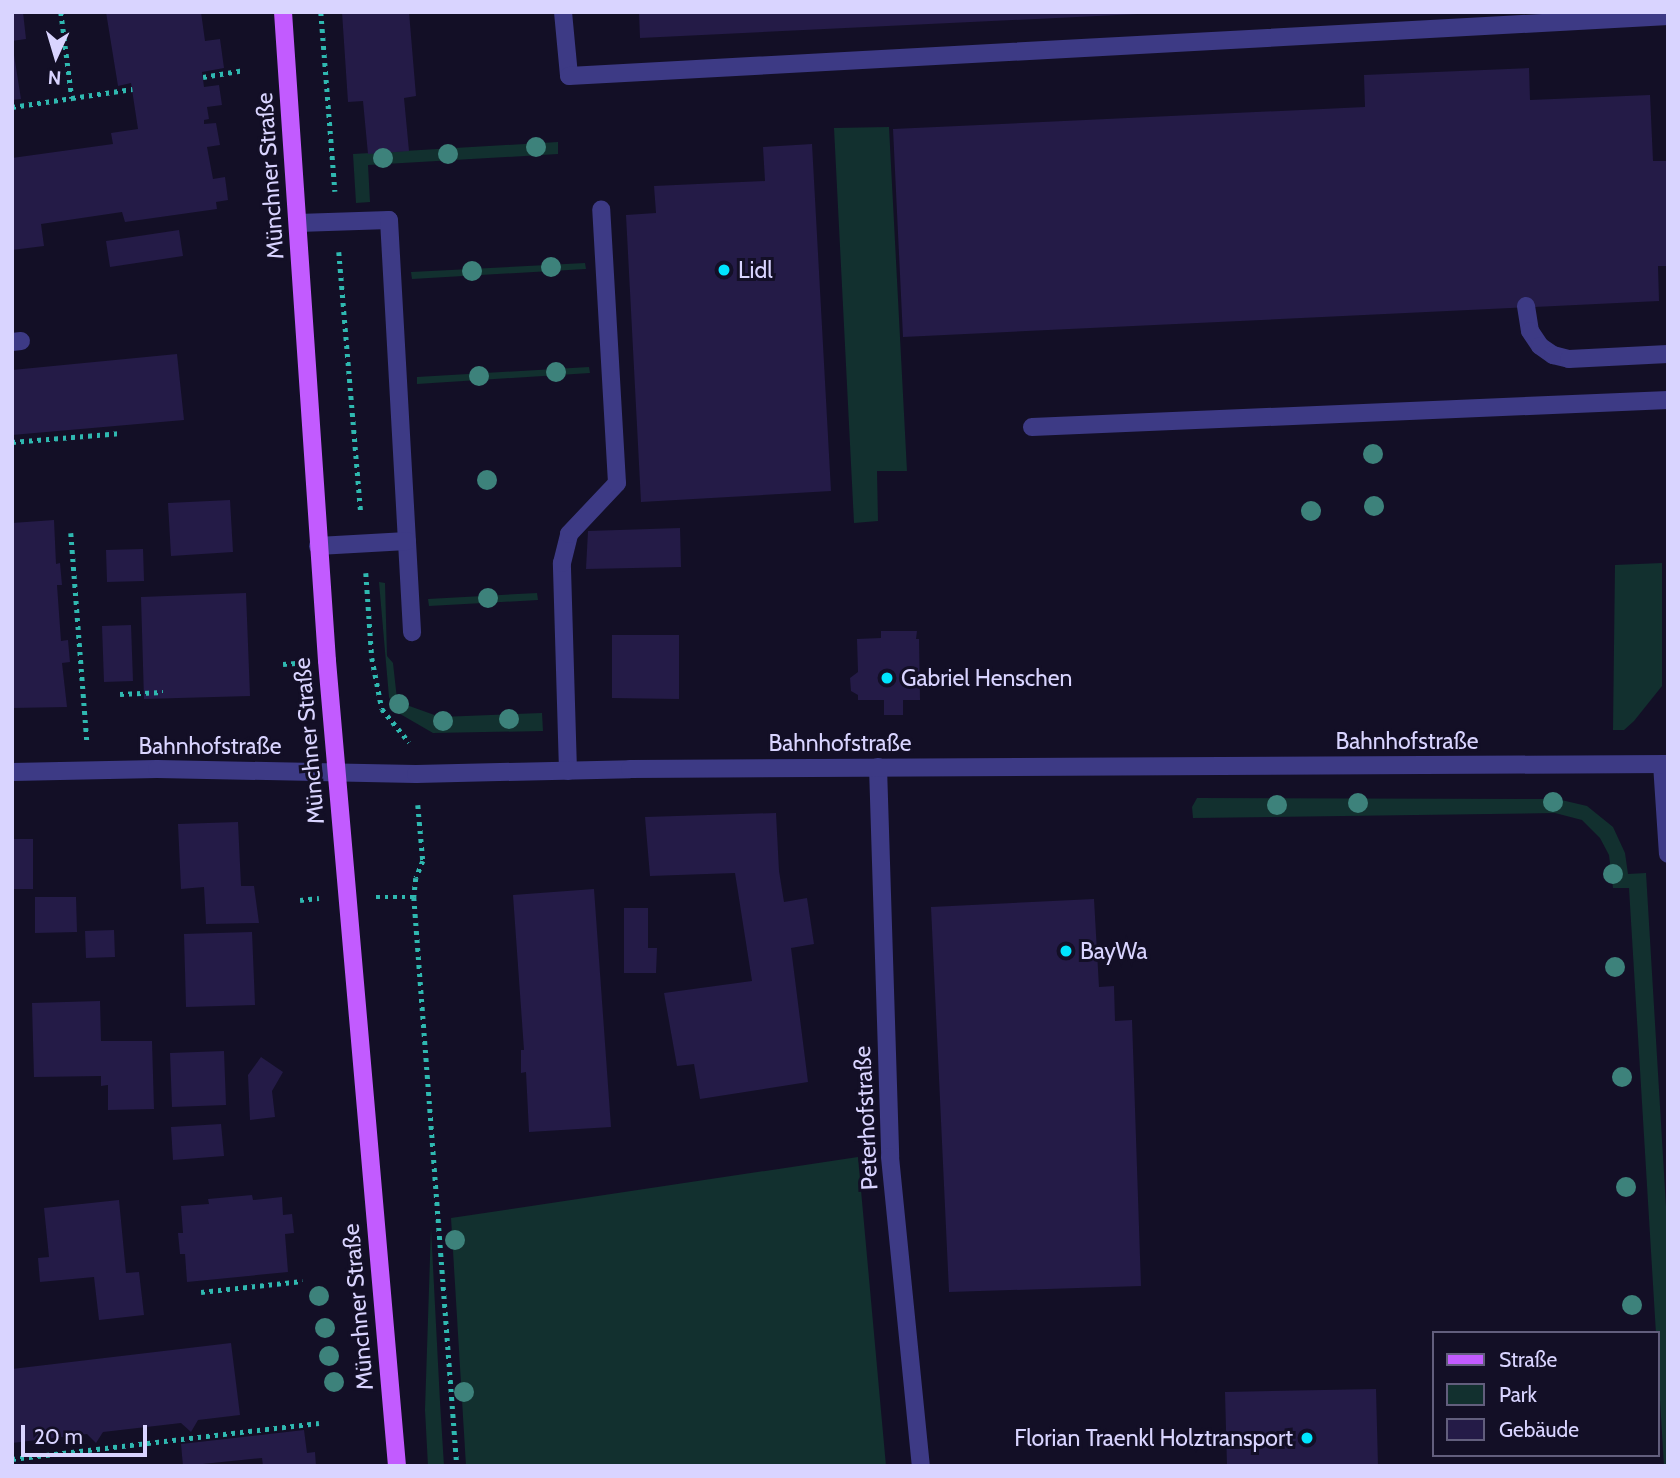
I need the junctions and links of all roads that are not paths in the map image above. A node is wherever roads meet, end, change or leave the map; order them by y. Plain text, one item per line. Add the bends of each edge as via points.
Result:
1 (283, 12) edge
2 (563, 12) edge
3 (1668, 16) edge
4 (601, 209) dead end
5 (298, 223) junction
6 (1526, 306) dead end
7 (1668, 354) edge
8 (1668, 400) edge
9 (1032, 427) dead end
10 (407, 541) junction
11 (318, 546) junction
12 (412, 632) dead end
13 (1665, 764) edge
14 (878, 767) junction
15 (568, 771) junction
16 (12, 772) edge
17 (336, 772) junction
18 (1668, 854) edge
19 (397, 1466) edge
20 (921, 1466) edge

1 - 5 main road, Münchner Straße
2 - 3 street via 569,76
4 - 15 street via 617,483 569,534 562,563
5 - 10 street via 390,220
5 - 11 main road, Münchner Straße
6 - 7 street via 1530,331 1553,355 1569,359
8 - 9 street
10 - 11 street
10 - 12 street
11 - 17 main road, Münchner Straße
13 - 14 street, Bahnhofstraße
13 - 18 street
14 - 15 street, Bahnhofstraße
14 - 20 street, Peterhofstraße via 890,1157
15 - 17 street, Bahnhofstraße
16 - 17 street, Bahnhofstraße
17 - 19 main road, Münchner Straße

